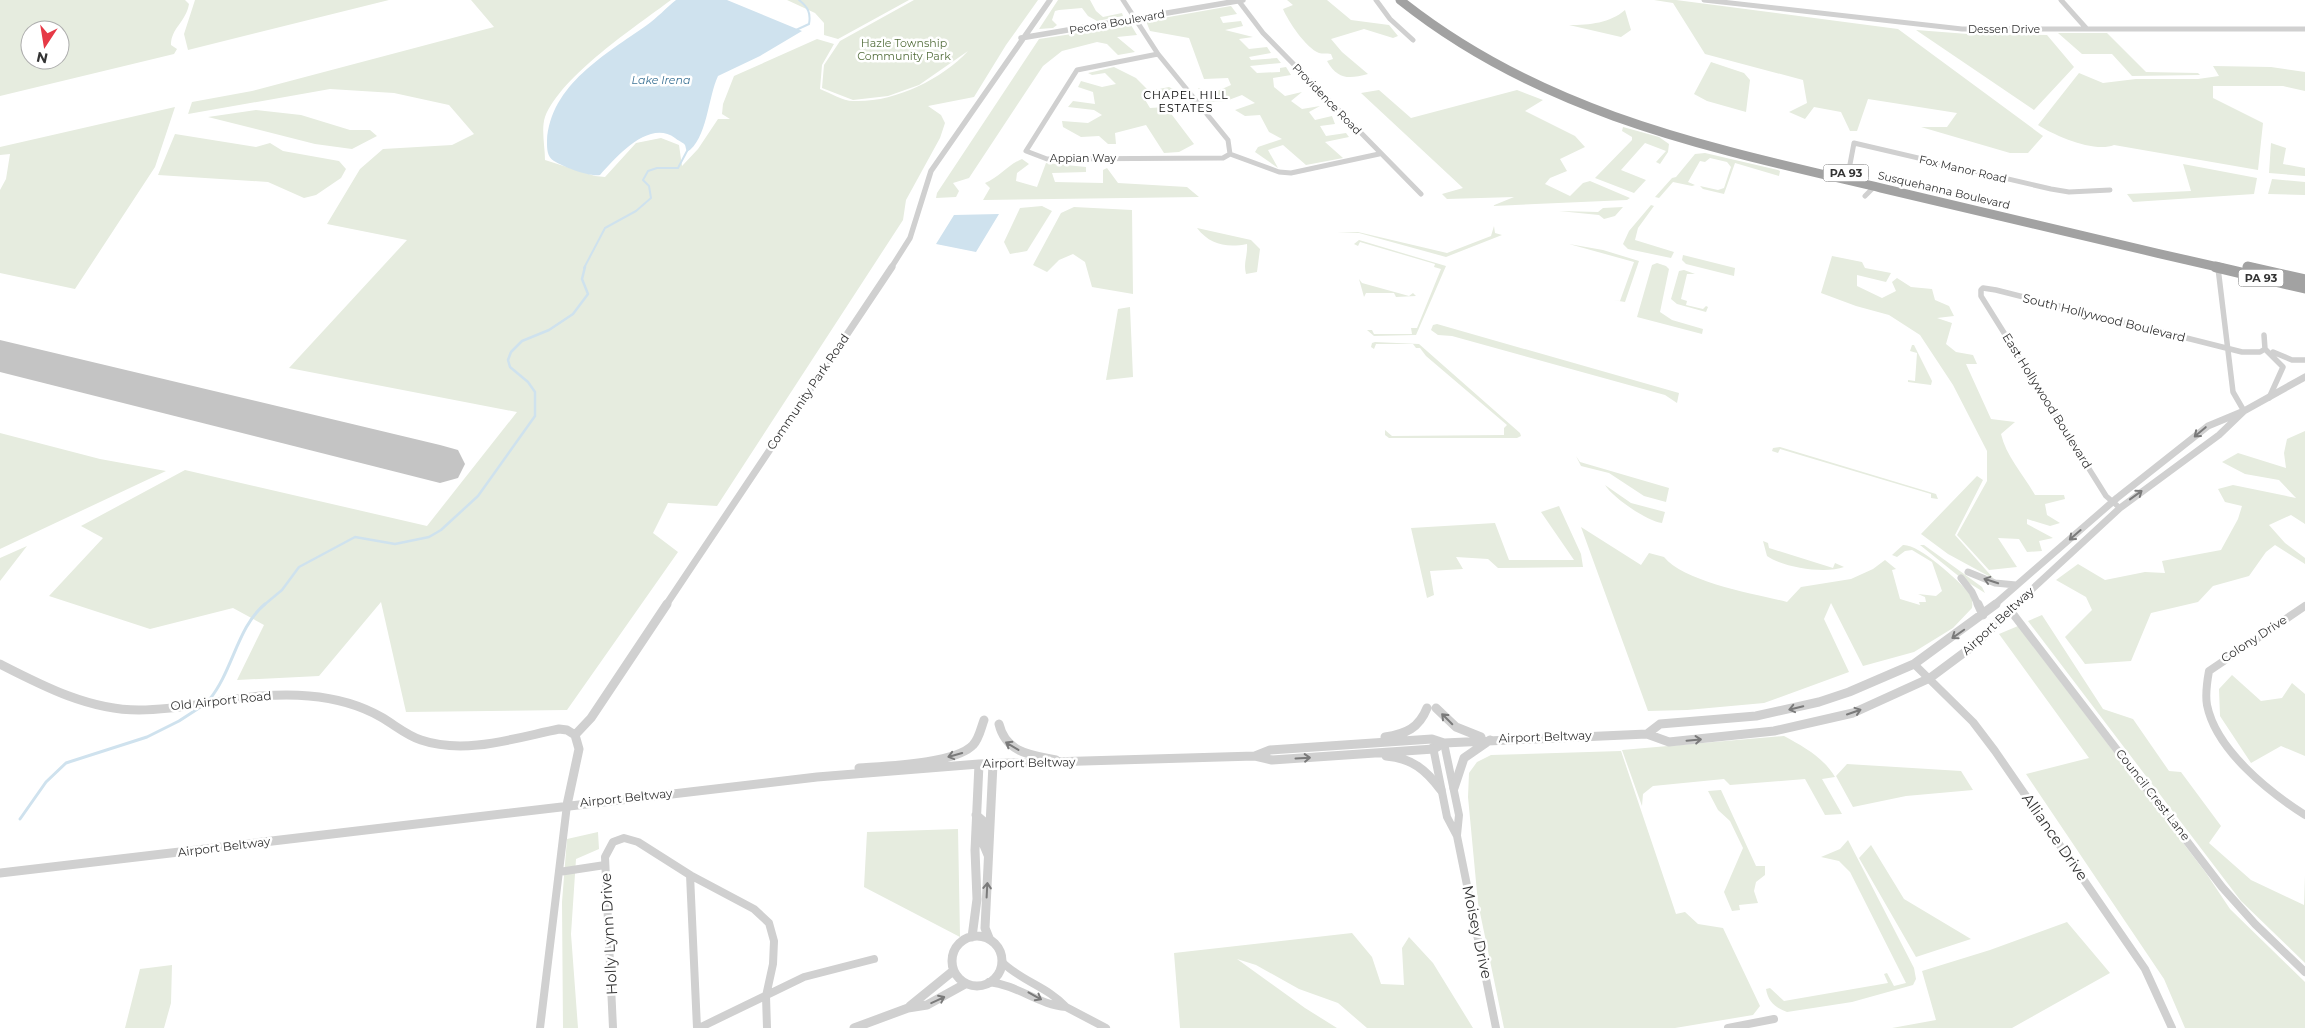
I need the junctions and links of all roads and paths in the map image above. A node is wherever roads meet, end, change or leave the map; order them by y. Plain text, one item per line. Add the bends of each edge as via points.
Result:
1 (1050, 0) edge
2 (1123, 0) edge
3 (1240, 0) edge
4 (1376, 0) edge
5 (1400, 0) edge
6 (1413, 0) edge
7 (1704, 0) edge
8 (2061, 0) edge
9 (1135, 20) junction
10 (2086, 28) junction
11 (2305, 29) edge
12 (1021, 38) junction
13 (1413, 40) dead end
14 (1158, 54) junction
15 (1230, 154) junction
16 (1379, 154) junction
17 (1847, 177) junction
18 (1874, 187) junction
19 (2110, 190) dead end
20 (1421, 194) dead end
21 (1865, 196) dead end
22 (2218, 268) junction
23 (2259, 277) junction
24 (2304, 286) edge
25 (1980, 290) joint
26 (2305, 296) edge
27 (2264, 335) dead end
28 (2265, 346) junction
29 (2228, 349) junction
30 (2305, 360) edge
31 (2305, 378) edge
32 (2269, 398) junction
33 (2244, 411) junction
34 (2112, 502) junction
35 (2120, 508) junction
36 (1968, 572) dead end
37 (1961, 578) dead end
38 (2016, 585) junction
39 (2305, 606) edge
40 (2010, 610) junction
41 (1983, 615) junction
42 (0, 664) edge
43 (1914, 664) junction
44 (1930, 678) junction
45 (984, 720) dead end
46 (999, 724) dead end
47 (1647, 734) junction
48 (575, 735) junction
49 (1432, 739) junction
50 (1491, 739) junction
51 (1444, 743) junction
52 (1348, 744) junction
53 (1434, 749) junction
54 (1255, 756) junction
55 (1347, 756) junction
56 (1072, 763) junction
57 (979, 764) junction
58 (993, 764) junction
59 (817, 777) junction
60 (1454, 788) junction
61 (1442, 790) junction
62 (567, 805) junction
63 (976, 815) junction
64 (2305, 815) edge
65 (1457, 836) junction
66 (988, 855) junction
67 (605, 865) junction
68 (559, 872) junction
69 (0, 873) edge
70 (690, 875) junction
71 (972, 937) junction
72 (989, 938) junction
73 (874, 959) dead end
74 (1002, 962) junction
75 (953, 971) junction
76 (2305, 972) edge
77 (989, 982) junction
78 (965, 984) junction
79 (766, 996) junction
80 (1066, 1006) junction
81 (908, 1008) junction
82 (1774, 1019) dead end
83 (540, 1028) edge
84 (613, 1028) edge
85 (698, 1028) edge
86 (767, 1028) edge
87 (854, 1028) edge
88 (1106, 1028) edge
89 (1496, 1028) edge
90 (1728, 1028) edge
91 (2172, 1028) edge

1 - 12 street, Community Park Road
2 - 9 street
3 - 9 street, Pecora Boulevard
3 - 16 street, Providence Road via 1263,33
4 - 13 street via 1390,19
5 - 17 highway, Susquehanna Boulevard / PA 93 via 1461,44 1503,68 1597,111 1710,147
6 - 17 highway, Susquehanna Boulevard / PA 93 via 1497,57 1580,97 1694,136
7 - 10 street, Dessen Drive via 1962,29
8 - 10 street
9 - 12 street, Pecora Boulevard
9 - 14 street
10 - 11 street, Dessen Drive
12 - 48 street, Community Park Road via 931,171 925,182 917,222 905,247 596,710
14 - 15 street via 1228,140
14 - 15 street, Appian Way via 1077,70 1026,151 1047,159 1223,158
15 - 16 street via 1290,174
16 - 20 street, Providence Road
17 - 18 highway, Susquehanna Boulevard / PA 93
17 - 19 street, Fox Manor Road via 1854,143 2051,189 2069,192
17 - 24 highway, Susquehanna Boulevard / PA 93
18 - 21 street
18 - 22 highway, Susquehanna Boulevard / PA 93
22 - 23 highway, Susquehanna Boulevard / PA 93
22 - 29 street
23 - 24 highway, Susquehanna Boulevard / PA 93
23 - 26 highway
25 - 29 street, South Hollywood Boulevard via 1996,290
25 - 34 street, East Hollywood Boulevard
27 - 28 street
28 - 29 street, South Hollywood Boulevard via 2260,352
28 - 30 street via 2281,357
28 - 32 street via 2283,367
29 - 33 street via 2232,392
31 - 32 street, Airport Beltway
32 - 33 street, Airport Beltway
33 -> 34 street, Airport Beltway via 2208,426
35 -> 33 street, Airport Beltway via 2219,435
34 - 35 street, East Hollywood Boulevard
34 -> 38 street, Airport Beltway
35 - 40 street, Airport Beltway
38 -> 36 street via 1995,583
37 - 41 street
38 - 41 street, Airport Beltway
39 - 64 street, Colony Drive via 2221,660 2209,671 2206,696 2217,730 2240,759 2270,791
40 - 44 street, Airport Beltway via 1973,646
40 - 76 street, Council Crest Lane via 2222,887
41 -> 43 street, Airport Beltway
42 - 48 street, Old Airport Road via 66,694 116,708 140,710 253,697 308,696 357,707 380,716 421,740 440,744 490,742 559,729
43 - 44 street, Alliance Drive
43 -> 47 street, Airport Beltway via 1819,702 1756,716 1660,724
47 -> 44 street, Airport Beltway via 1669,742 1774,731 1853,713
44 - 91 street, Alliance Drive via 1973,722 2082,876 2145,969
45 -> 59 street via 974,744 966,752 929,760 842,769
56 -> 46 street via 1028,754 1006,745 1000,735
47 - 50 street, Airport Beltway
48 - 62 street via 579,749
49 - 51 street, Airport Beltway
49 - 52 street, Airport Beltway
49 - 53 street, Moisey Drive
50 - 51 street, Airport Beltway
50 -> 52 street via 1456,728 1431,708 1407,734
50 - 60 street via 1464,758
51 - 53 street, Airport Beltway
51 - 60 street, Moisey Drive
52 - 54 street, Airport Beltway via 1270,750
53 - 55 street, Airport Beltway
53 - 61 street, Moisey Drive
54 -> 55 street, Airport Beltway via 1272,760
54 - 56 street, Airport Beltway
55 - 61 street via 1410,759 1422,766
56 - 58 street, Airport Beltway
57 - 58 street, Airport Beltway
57 - 59 street, Airport Beltway
57 - 63 street
58 - 66 street
59 - 62 street, Airport Beltway
60 - 65 street, Moisey Drive via 1459,815
61 - 65 street, Moisey Drive via 1447,817
62 - 68 street
62 - 69 street, Airport Beltway
63 - 66 street via 983,821 984,850
63 - 71 street via 977,899
65 - 89 street, Moisey Drive
72 -> 66 street via 985,928
67 - 68 street
67 - 70 street, Holly Lynn Drive via 608,849 613,842 624,838 638,842
67 - 84 street, Holly Lynn Drive
68 - 83 street
70 - 79 street via 754,909 769,923 774,941
70 - 85 street
71 - 72 street
71 - 75 street via 961,942 954,953
72 - 74 street via 998,946
73 - 79 street via 804,977
74 - 77 street via 998,973
74 - 80 street via 1016,976 1058,996
75 - 78 street
75 - 81 street
77 - 78 street via 977,986
77 -> 80 street via 1007,984 1054,1006
81 -> 78 street via 928,1005
79 - 85 street
79 - 86 street
80 - 88 street
81 - 87 street
82 - 90 street

